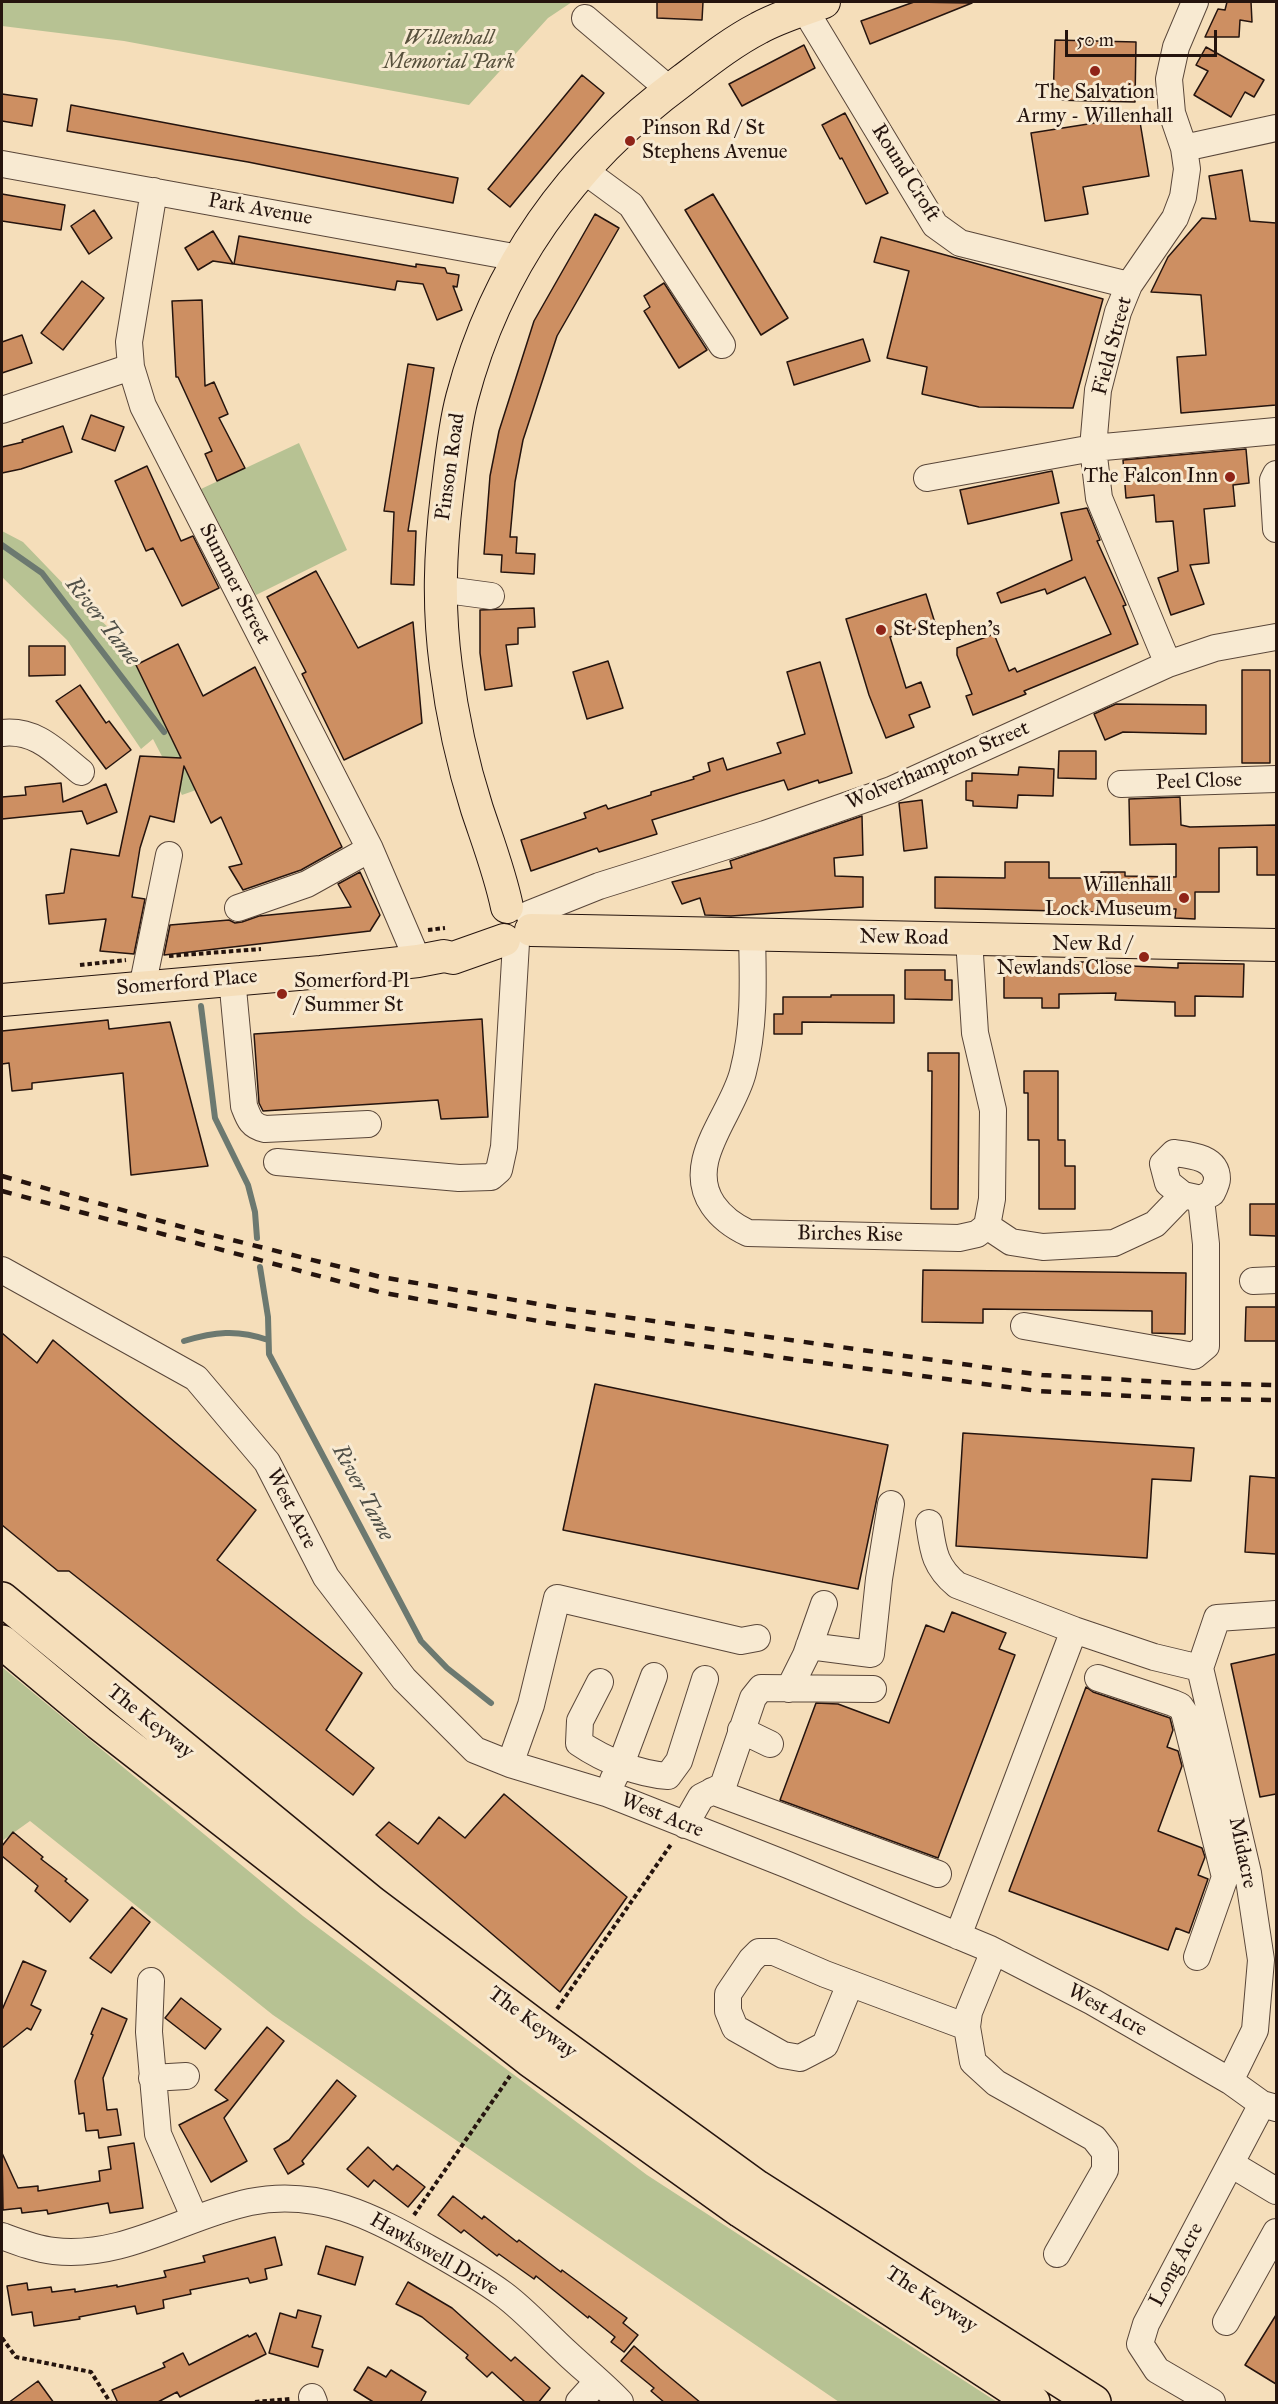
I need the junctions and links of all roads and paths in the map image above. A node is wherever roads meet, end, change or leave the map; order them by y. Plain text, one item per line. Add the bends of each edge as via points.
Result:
1 (1195, 2) edge
2 (814, 6) edge
3 (585, 18) dead end
4 (670, 90) junction
5 (1276, 128) edge
6 (1184, 148) junction
7 (2, 164) edge
8 (582, 169) junction
9 (154, 191) junction
10 (519, 258) junction
11 (1129, 285) junction
12 (722, 345) dead end
13 (131, 367) junction
14 (2, 410) edge
15 (1276, 431) edge
16 (1093, 448) junction
17 (1276, 474) edge
18 (927, 478) dead end
19 (1276, 529) edge
20 (439, 589) junction
21 (491, 596) dead end
22 (1276, 637) edge
23 (1168, 664) junction
24 (2, 733) edge
25 (81, 772) dead end
26 (1276, 779) edge
27 (1120, 784) dead end
28 (370, 849) junction
29 (169, 855) dead end
30 (238, 908) dead end
31 (514, 926) junction
32 (406, 932) junction
33 (752, 934) junction
34 (969, 939) junction
35 (1276, 945) edge
36 (436, 948) junction
37 (262, 949) dead end
38 (69, 966) dead end
39 (145, 973) junction
40 (232, 978) junction
41 (2, 1000) edge
42 (368, 1124) dead end
43 (277, 1162) dead end
44 (987, 1226) junction
45 (2, 1270) edge
46 (1024, 1326) dead end
47 (891, 1504) dead end
48 (928, 1522) dead end
49 (2, 1599) edge
50 (824, 1604) dead end
51 (1276, 1614) edge
52 (1074, 1630) junction
53 (757, 1638) dead end
54 (2, 1642) edge
55 (809, 1646) junction
56 (1200, 1668) junction
57 (654, 1676) dead end
58 (1098, 1678) dead end
59 (705, 1679) dead end
60 (600, 1682) dead end
61 (789, 1689) junction
62 (873, 1689) dead end
63 (741, 1730) junction
64 (770, 1744) dead end
65 (510, 1764) junction
66 (621, 1764) junction
67 (712, 1791) junction
68 (606, 1793) junction
69 (685, 1825) junction
70 (938, 1874) dead end
71 (1237, 1875) junction
72 (958, 1936) junction
73 (994, 1951) junction
74 (1197, 1956) dead end
75 (1269, 1960) edge
76 (151, 1982) dead end
77 (850, 1983) junction
78 (553, 2015) dead end
79 (967, 2027) junction
80 (512, 2074) dead end
81 (186, 2076) dead end
82 (152, 2078) junction
83 (1230, 2081) junction
84 (1269, 2106) edge
85 (1230, 2164) junction
86 (1276, 2191) edge
87 (195, 2219) junction
88 (410, 2221) dead end
89 (1276, 2232) edge
90 (2, 2236) edge
91 (1057, 2254) dead end
92 (1226, 2322) dead end
93 (2, 2338) edge
94 (598, 2381) junction
95 (313, 2400) edge
96 (110, 2403) edge
97 (255, 2403) edge
98 (579, 2403) edge
99 (620, 2403) edge
100 (1033, 2403) edge
101 (1094, 2403) edge
102 (1212, 2403) edge

1 - 6 street, Field Street via 1176,47 1169,79 1172,113
2 - 4 main road, Pinson Road via 761,26
2 - 11 street, Round Croft via 934,225 960,243
3 - 4 street
4 - 8 main road, Pinson Road
5 - 6 street
6 - 11 street, Field Street via 1184,197 1175,218
7 - 9 street, Park Avenue
8 - 10 main road, Pinson Road via 551,207
8 - 12 street via 631,205
9 - 10 street, Park Avenue
9 - 13 street, Summer Street via 129,342
10 - 20 main road, Pinson Road via 477,346 461,400 443,524
11 - 16 street, Field Street via 1098,390
13 - 14 street
13 - 28 street, Summer Street via 143,406
15 - 16 street
16 - 18 street
16 - 23 street, Field Street via 1099,498
17 - 19 street
20 - 21 street
20 - 31 main road, Pinson Road via 457,739
22 - 23 street, Wolverhampton Street via 1215,648
23 - 31 street, Wolverhampton Street via 891,790 599,886
24 - 25 street via 36,736
26 - 27 street, Peel Close
28 - 30 street via 306,884
28 - 32 street, Summer Street
29 - 39 street
31 - 33 main road, New Road
31 - 36 main road via 448,948
31 - 43 street via 504,1147 499,1170 491,1177 459,1178
32 - 36 street, Summer Street
32 - 36 path
33 - 34 main road, New Road
33 - 44 street, Birches Rise via 753,1013 743,1074 706,1155 702,1182 720,1215 748,1233 959,1238 977,1234
34 - 35 main road, New Road
34 - 44 street via 975,1033 993,1110 992,1199
36 - 40 main road, Somerford Place via 321,972
37 - 39 path
38 - 39 path
39 - 40 main road, Somerford Place
39 - 41 main road, Somerford Place
40 - 42 street via 244,1106 249,1120 265,1129
44 - 46 street via 1011,1242 1043,1247 1114,1243 1155,1224 1192,1196 1206,1244 1206,1346 1194,1356
45 - 65 street, West Acre via 195,1378 267,1462 326,1577 404,1679 476,1750
47 - 55 street via 871,1654
48 - 52 street via 933,1554 943,1573 957,1585
49 - 101 highway, The Keyway via 372,1902 546,2034 757,2187
50 - 55 street
51 - 56 street via 1216,1618
52 - 56 street
52 - 72 street
53 - 65 street via 741,1641 557,1598 531,1706
54 - 100 highway, The Keyway via 99,1723 530,2060 741,2211
55 - 61 street
56 - 71 street, Midacre
57 - 66 street
58 - 71 street via 1173,1703 1185,1712
59 - 66 street via 679,1761 668,1776
60 - 66 street via 579,1721 579,1743
61 - 62 street
61 - 63 street via 761,1688
63 - 64 street
63 - 67 street via 723,1786
65 - 68 street, West Acre
66 - 68 street
67 - 69 street via 701,1797
67 - 70 street
68 - 69 street, West Acre
69 - 72 street, West Acre
69 - 78 path
71 - 74 street
71 - 75 street, Midacre
72 - 73 street, West Acre
73 - 79 street via 969,2012
73 - 83 street, West Acre via 1093,2002
75 - 83 street, Midacre via 1255,2030
76 - 82 street
77 - 77 street via 774,1952 759,1952 728,1994 728,2010 735,2028 783,2055 800,2058 825,2045
77 - 79 street
79 - 91 street via 973,2062 996,2083 1094,2138 1104,2152 1105,2170
80 - 88 path
81 - 82 street
82 - 87 street via 158,2134
83 - 84 street, West Acre
84 - 85 street, Long Acre
85 - 86 street
85 - 102 street, Long Acre via 1146,2324 1140,2344 1157,2370
87 - 90 street, Hawkswell Drive via 109,2249 87,2252 47,2250
87 - 94 street, Hawkswell Drive via 273,2199 306,2200 382,2221 505,2296
89 - 92 street
93 - 96 path via 16,2357 92,2372
94 - 98 street
94 - 99 street, Hawkswell Drive
95 - 97 path

